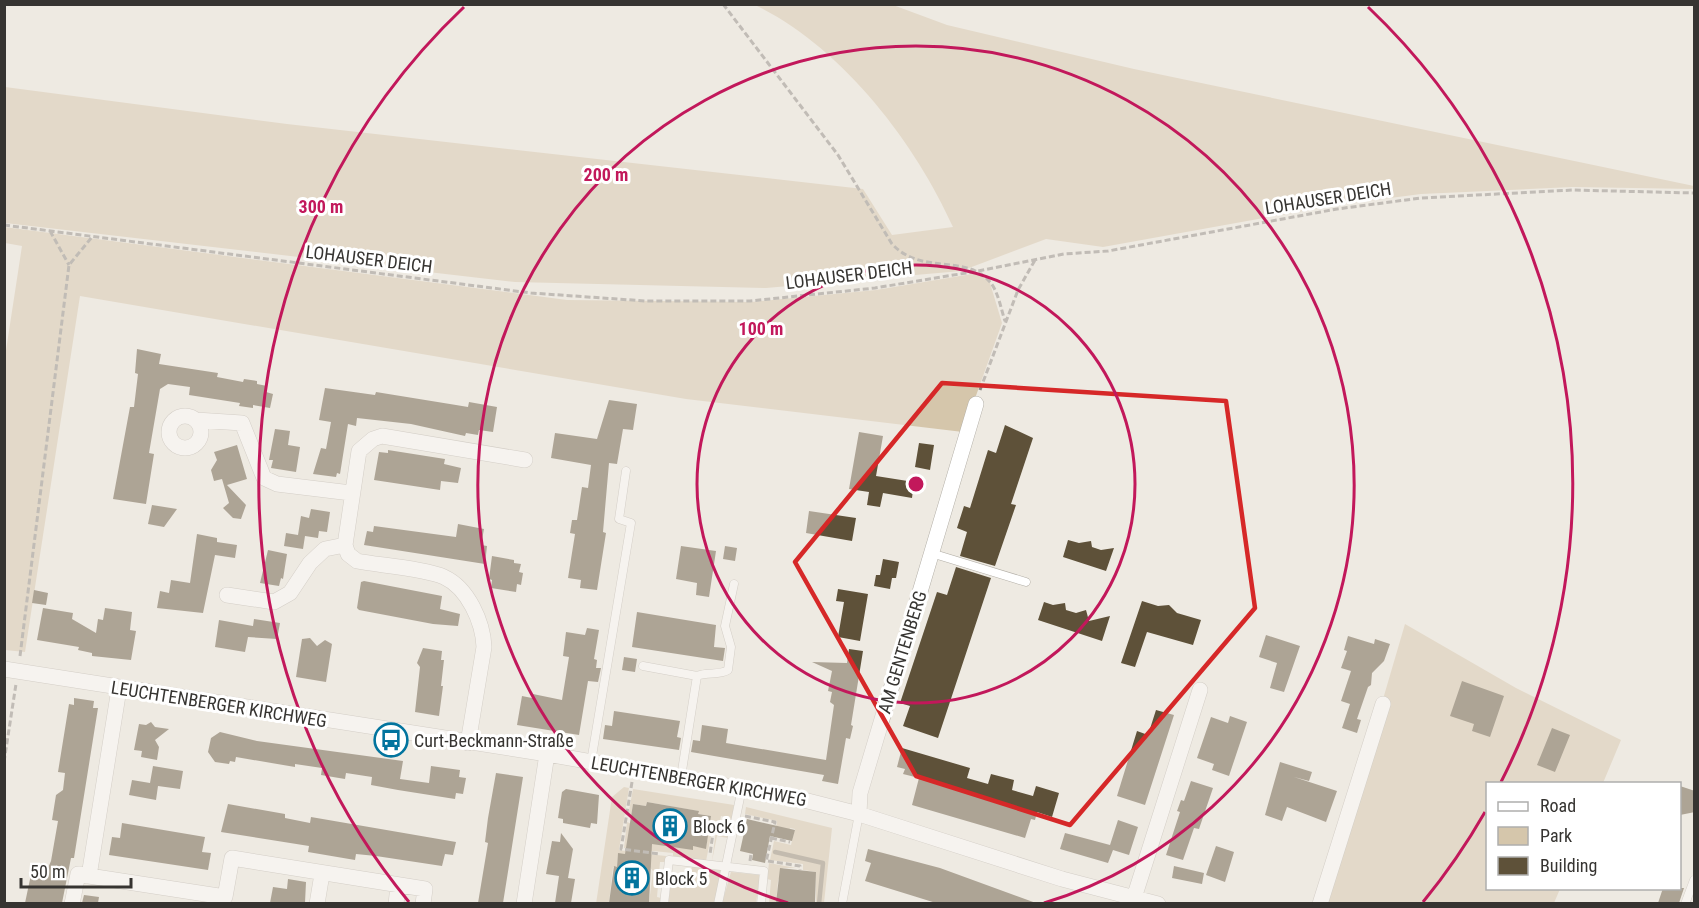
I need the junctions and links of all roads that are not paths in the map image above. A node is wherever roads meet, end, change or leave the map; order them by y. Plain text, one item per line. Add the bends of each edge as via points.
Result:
1 (976, 404) road end
2 (195, 420) dead end
3 (525, 460) dead end
4 (626, 471) dead end
5 (351, 493) junction
6 (345, 545) junction
7 (931, 553) junction
8 (1026, 582) dead end
9 (734, 584) dead end
10 (227, 595) dead end
11 (643, 666) dead end
12 (11, 670) edge
13 (697, 676) junction
14 (119, 689) junction
15 (1200, 690) dead end
16 (1383, 704) dead end
17 (468, 743) junction
18 (547, 754) junction
19 (591, 762) junction
20 (681, 777) junction
21 (742, 787) junction
22 (859, 814) junction
23 (727, 867) junction
24 (322, 874) junction
25 (89, 876) junction
26 (1695, 880) edge
27 (398, 886) junction
28 (1134, 898) junction
29 (72, 903) edge
30 (317, 903) edge
31 (396, 903) edge
32 (423, 903) edge
33 (524, 903) edge
34 (664, 903) edge
35 (718, 903) edge
36 (761, 903) edge
37 (842, 903) edge
38 (1158, 903) edge
39 (1320, 903) edge
40 (1685, 903) edge

1 - 7 street, AM GENTENBERG
2 - 5 street via 242,423 264,478 277,484
3 - 5 street via 382,436 359,451
4 - 19 lane via 619,519 631,523
5 - 6 street
6 - 10 street via 325,549 310,563 290,593 274,602
6 - 17 street via 357,561 443,576 456,586 478,617 484,646
7 - 8 lane
7 - 22 street, AM GENTENBERG via 860,793
9 - 13 lane via 725,626 731,647 728,670
11 - 13 lane
12 - 14 street, LEUCHTENBERGER KIRCHWEG
13 - 20 lane
14 - 17 street, LEUCHTENBERGER KIRCHWEG
14 - 25 street
15 - 28 street
16 - 39 street
17 - 18 street, LEUCHTENBERGER KIRCHWEG
18 - 19 street, LEUCHTENBERGER KIRCHWEG
18 - 33 street
19 - 20 street, LEUCHTENBERGER KIRCHWEG
20 - 21 street, LEUCHTENBERGER KIRCHWEG
21 - 22 street, LEUCHTENBERGER KIRCHWEG
21 - 23 lane
22 - 28 street, LEUCHTENBERGER KIRCHWEG
22 - 37 lane, AM GENTENBERG
23 - 34 lane via 669,860
23 - 35 lane
23 - 36 lane via 764,871
24 - 25 street via 232,858 225,897
24 - 27 street
24 - 30 street
25 - 29 street via 78,874
26 - 40 lane
27 - 31 street
27 - 32 street via 425,889
28 - 38 street, LEUCHTENBERGER KIRCHWEG

